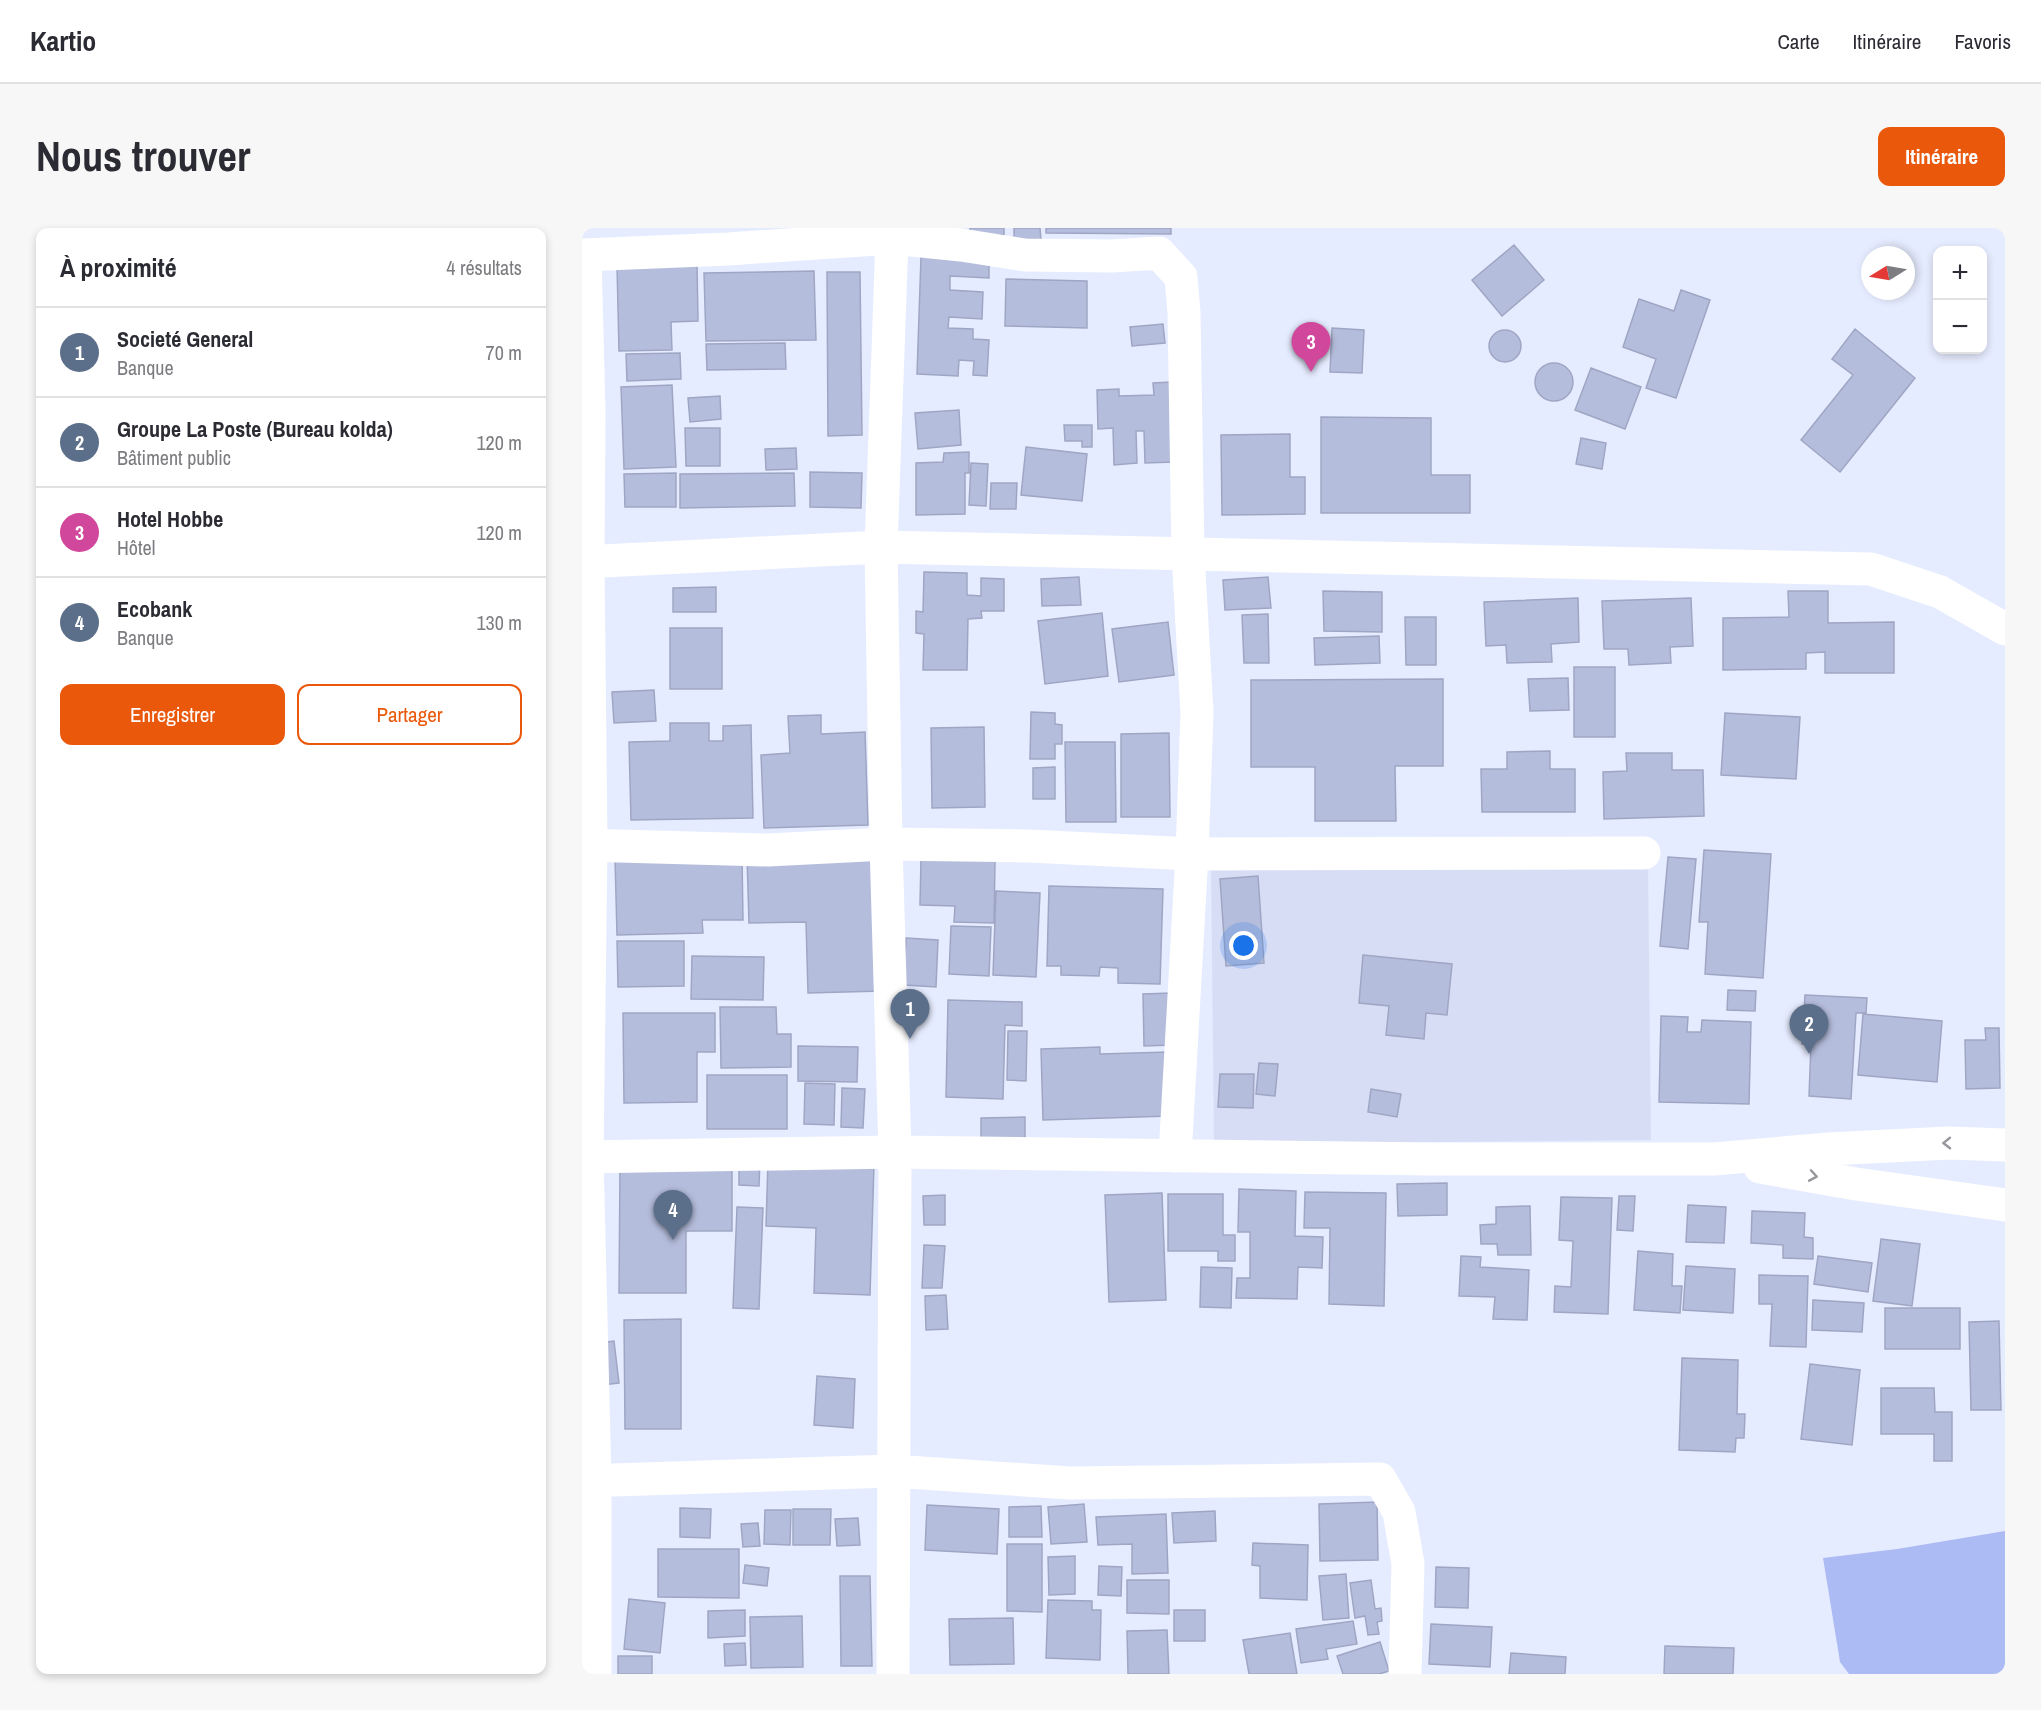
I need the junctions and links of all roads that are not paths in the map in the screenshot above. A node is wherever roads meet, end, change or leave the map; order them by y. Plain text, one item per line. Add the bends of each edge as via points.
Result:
1 (892, 238) junction
2 (584, 255) edge
3 (881, 547) junction
4 (1188, 554) junction
5 (585, 562) edge
6 (2005, 629) edge
7 (886, 844) junction
8 (586, 845) edge
9 (1644, 853) dead end
10 (1192, 854) junction
11 (2005, 1145) edge
12 (895, 1152) junction
13 (1175, 1156) junction
14 (585, 1157) edge
15 (1714, 1159) junction
16 (2005, 1205) edge
17 (892, 1471) junction
18 (589, 1480) edge
19 (595, 1674) edge
20 (893, 1674) edge
21 (1405, 1674) edge

1 - 2 street
1 - 3 street
1 - 4 street via 1025,255 1159,253 1181,277
2 - 5 street via 589,412
3 - 4 street
3 - 5 street
3 - 7 street
4 - 6 street via 1871,569 1941,591
4 - 10 street via 1197,713
5 - 8 street
7 - 8 street via 768,850
7 - 10 street
7 - 12 street
8 - 14 street
9 - 10 street
10 - 13 street
11 -> 15 street via 1949,1143
12 - 13 street
12 - 14 street
12 - 17 street
13 - 15 street
14 - 18 street
15 -> 16 street
17 - 18 street
17 - 20 street
17 - 21 street via 1070,1483 1380,1479 1399,1512 1408,1564
18 - 19 street

